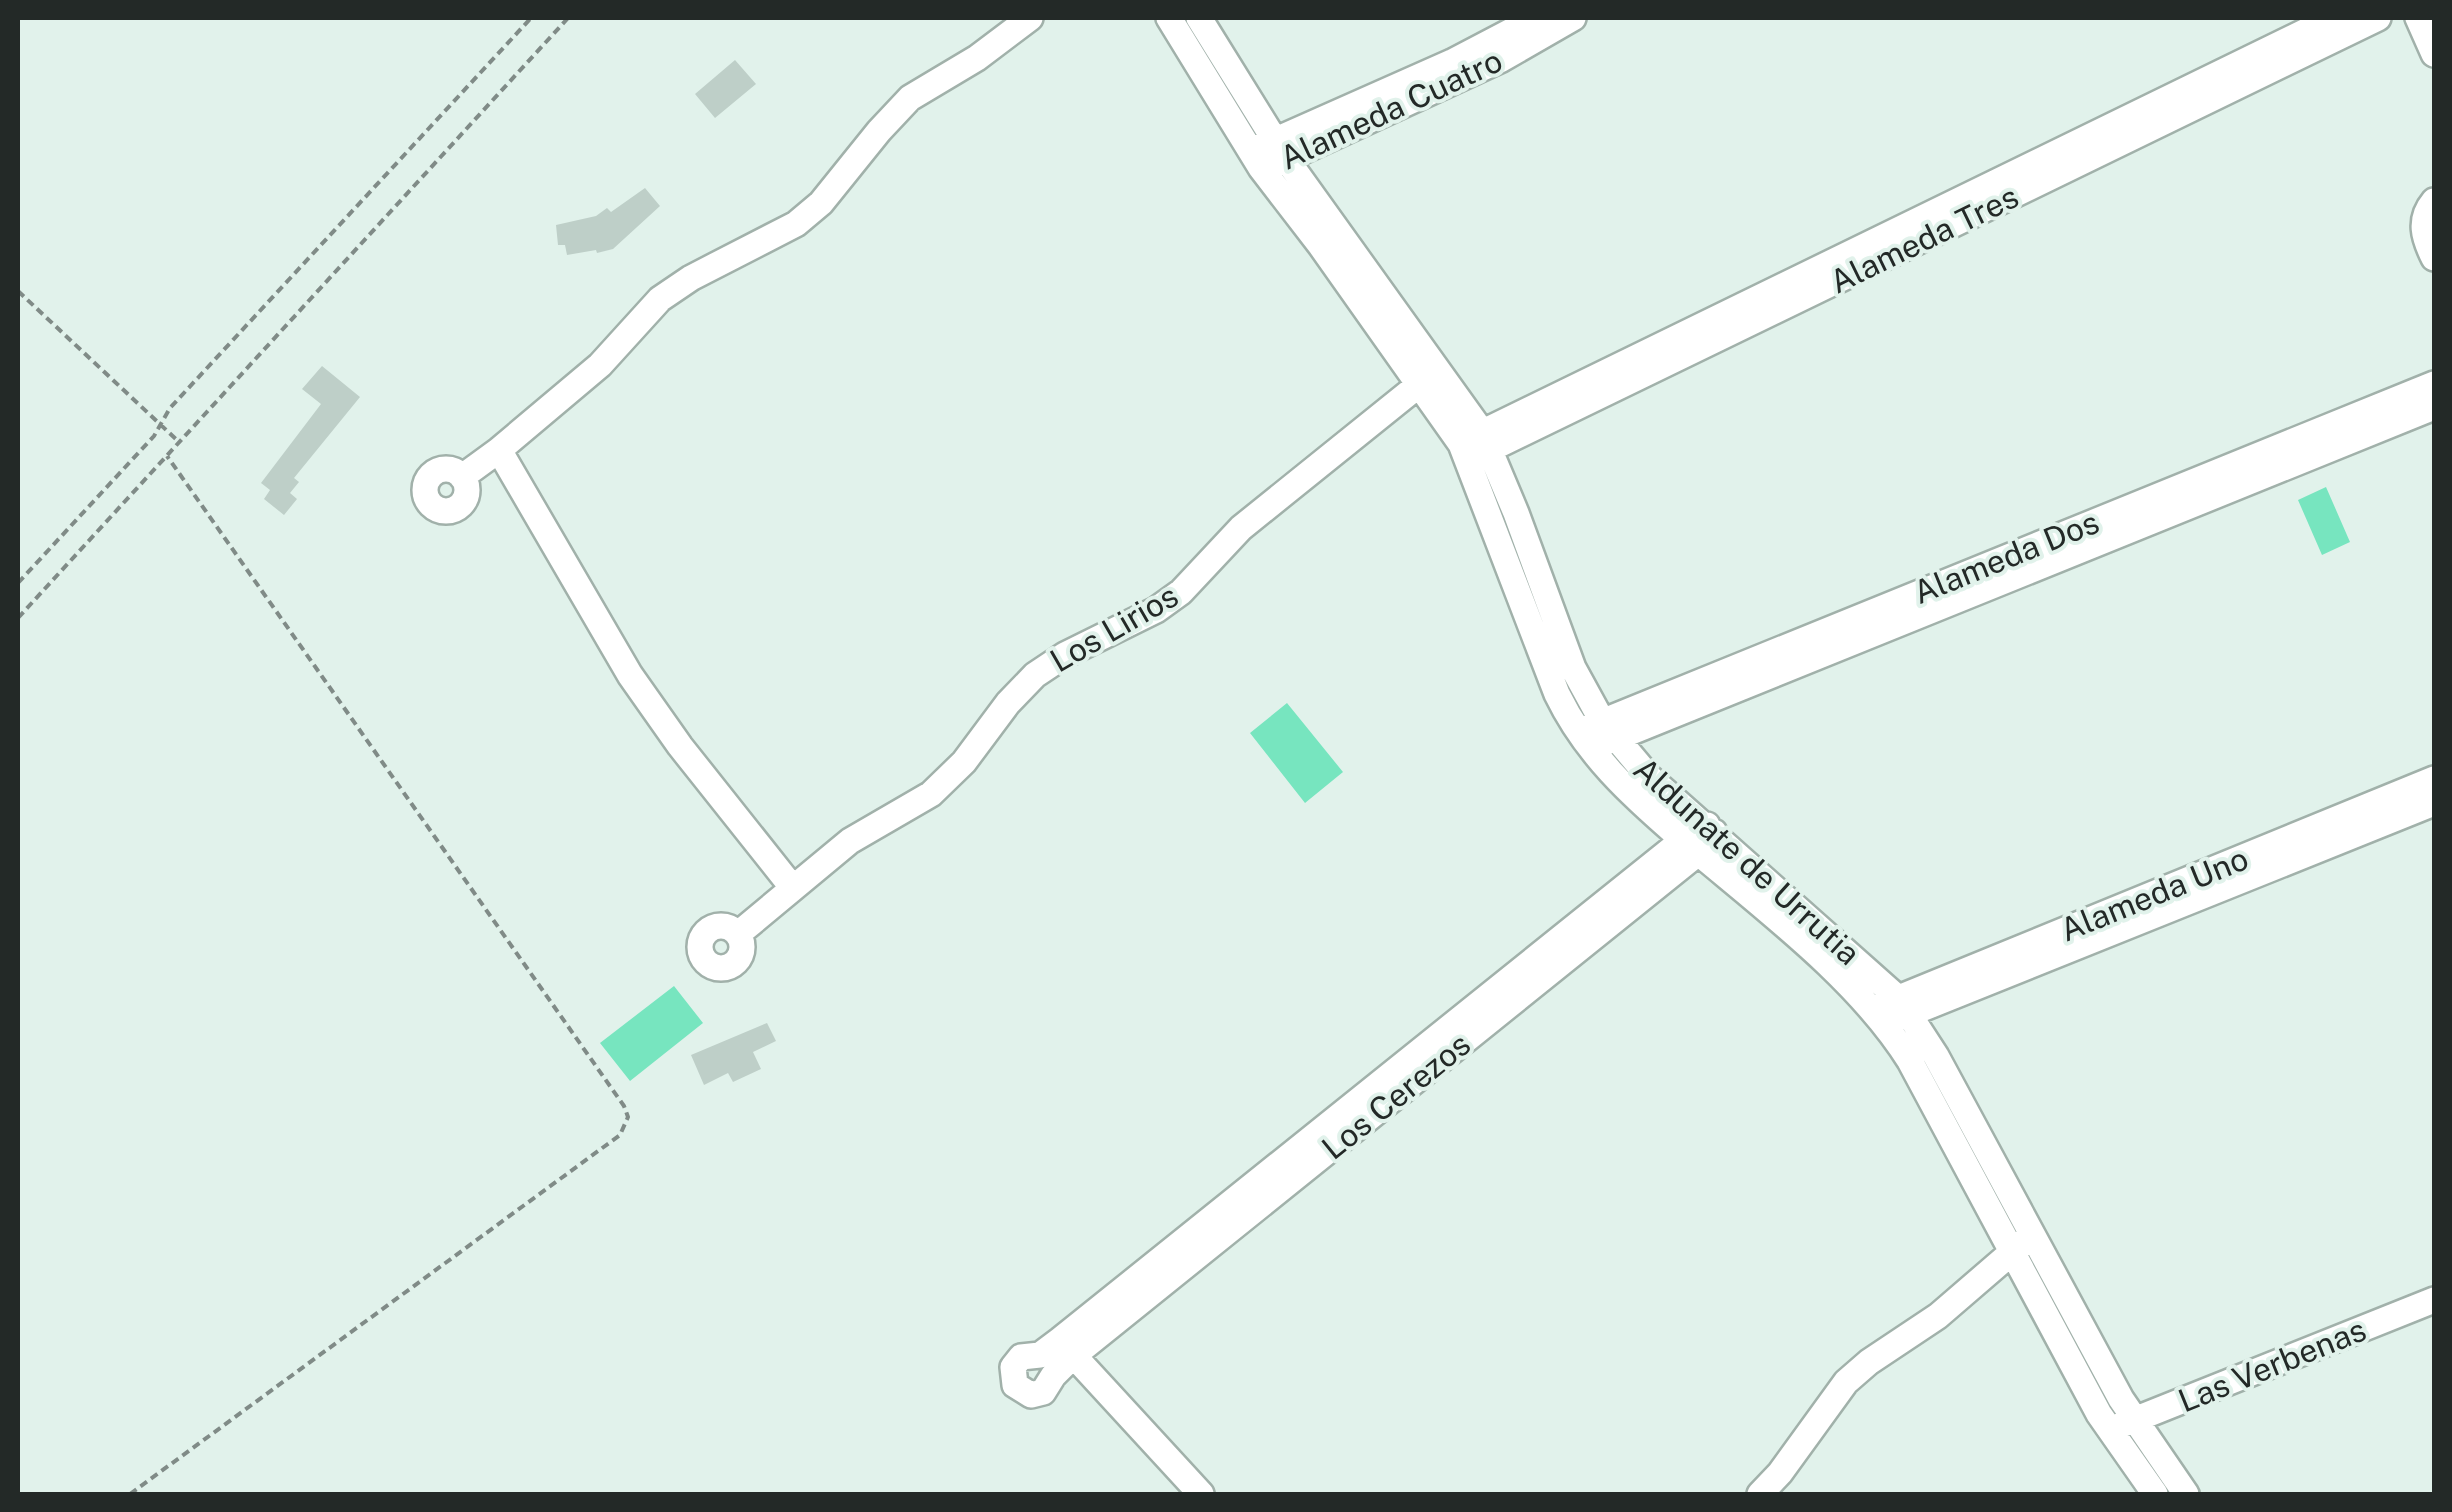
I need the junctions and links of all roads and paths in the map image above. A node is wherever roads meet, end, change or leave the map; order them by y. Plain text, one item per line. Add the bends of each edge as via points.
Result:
1 (530, 18) edge
2 (568, 18) edge
3 (1030, 18) edge
4 (1169, 18) edge
5 (1198, 18) edge
6 (1536, 18) edge
7 (1573, 18) edge
8 (2334, 18) edge
9 (2378, 18) edge
10 (2418, 18) edge
11 (2434, 54) edge
12 (1269, 155) junction
13 (2434, 201) edge
14 (2434, 258) edge
15 (18, 290) edge
16 (1430, 376) junction
17 (2434, 384) edge
18 (2434, 407) edge
19 (160, 425) junction
20 (179, 442) junction
21 (1476, 446) junction
22 (499, 450) junction
23 (167, 456) junction
24 (462, 477) dead end
25 (18, 584) edge
26 (18, 618) edge
27 (1608, 729) junction
28 (1584, 741) junction
29 (2434, 779) edge
30 (2434, 803) edge
31 (1701, 837) junction
32 (792, 887) junction
33 (738, 934) dead end
34 (1904, 1006) junction
35 (1878, 1016) junction
36 (2023, 1242) junction
37 (2434, 1300) edge
38 (2134, 1420) junction
39 (2109, 1430) junction
40 (130, 1494) edge
41 (1201, 1494) edge
42 (1760, 1494) edge
43 (2155, 1494) edge
44 (2186, 1494) edge

1 - 19 path
2 - 20 path
3 - 22 street via 910,98 796,224 660,299 600,365
4 - 12 street, Aldunate de Urrutia
5 - 12 street, Aldunate de Urrutia
6 - 12 street, Alameda Cuatro
7 - 12 street, Alameda Cuatro via 1500,60
8 - 21 street, Alameda Tres
9 - 21 street, Alameda Tres
10 - 11 street
12 - 16 street, Aldunate de Urrutia
13 - 14 street via 2424,227
15 - 19 path
16 - 21 street, Aldunate de Urrutia
16 - 32 street, Los Lirios via 1241,528 1181,592 1035,675 931,794 864,832
17 - 27 street, Alameda Dos
18 - 27 street, Alameda Dos
19 - 20 path
19 - 25 path
20 - 23 path
21 - 27 street, Aldunate de Urrutia via 1573,668
21 - 28 street, Aldunate de Urrutia via 1557,694
22 - 24 street
22 - 32 street via 630,676
23 - 26 path
23 - 40 path via 628,1117 620,1135
27 - 28 street, Alameda Dos
27 - 31 street, Aldunate de Urrutia
28 - 31 street, Aldunate de Urrutia via 1621,785
29 - 34 street, Alameda Uno
30 - 34 street, Alameda Uno
31 - 34 street, Aldunate de Urrutia
31 - 35 street, Aldunate de Urrutia
31 - 41 street, Los Cerezos via 1056,1357
32 - 33 street, Los Lirios
34 - 35 street, Alameda Uno
34 - 36 street, Aldunate de Urrutia via 1936,1056
35 - 36 street, Aldunate de Urrutia
36 - 38 street, Aldunate de Urrutia
36 - 39 street, Aldunate de Urrutia
36 - 42 street via 1938,1316 1846,1382
37 - 38 street, Las Verbenas
38 - 39 street, Las Verbenas
38 - 44 street, Aldunate de Urrutia
39 - 43 street, Aldunate de Urrutia

